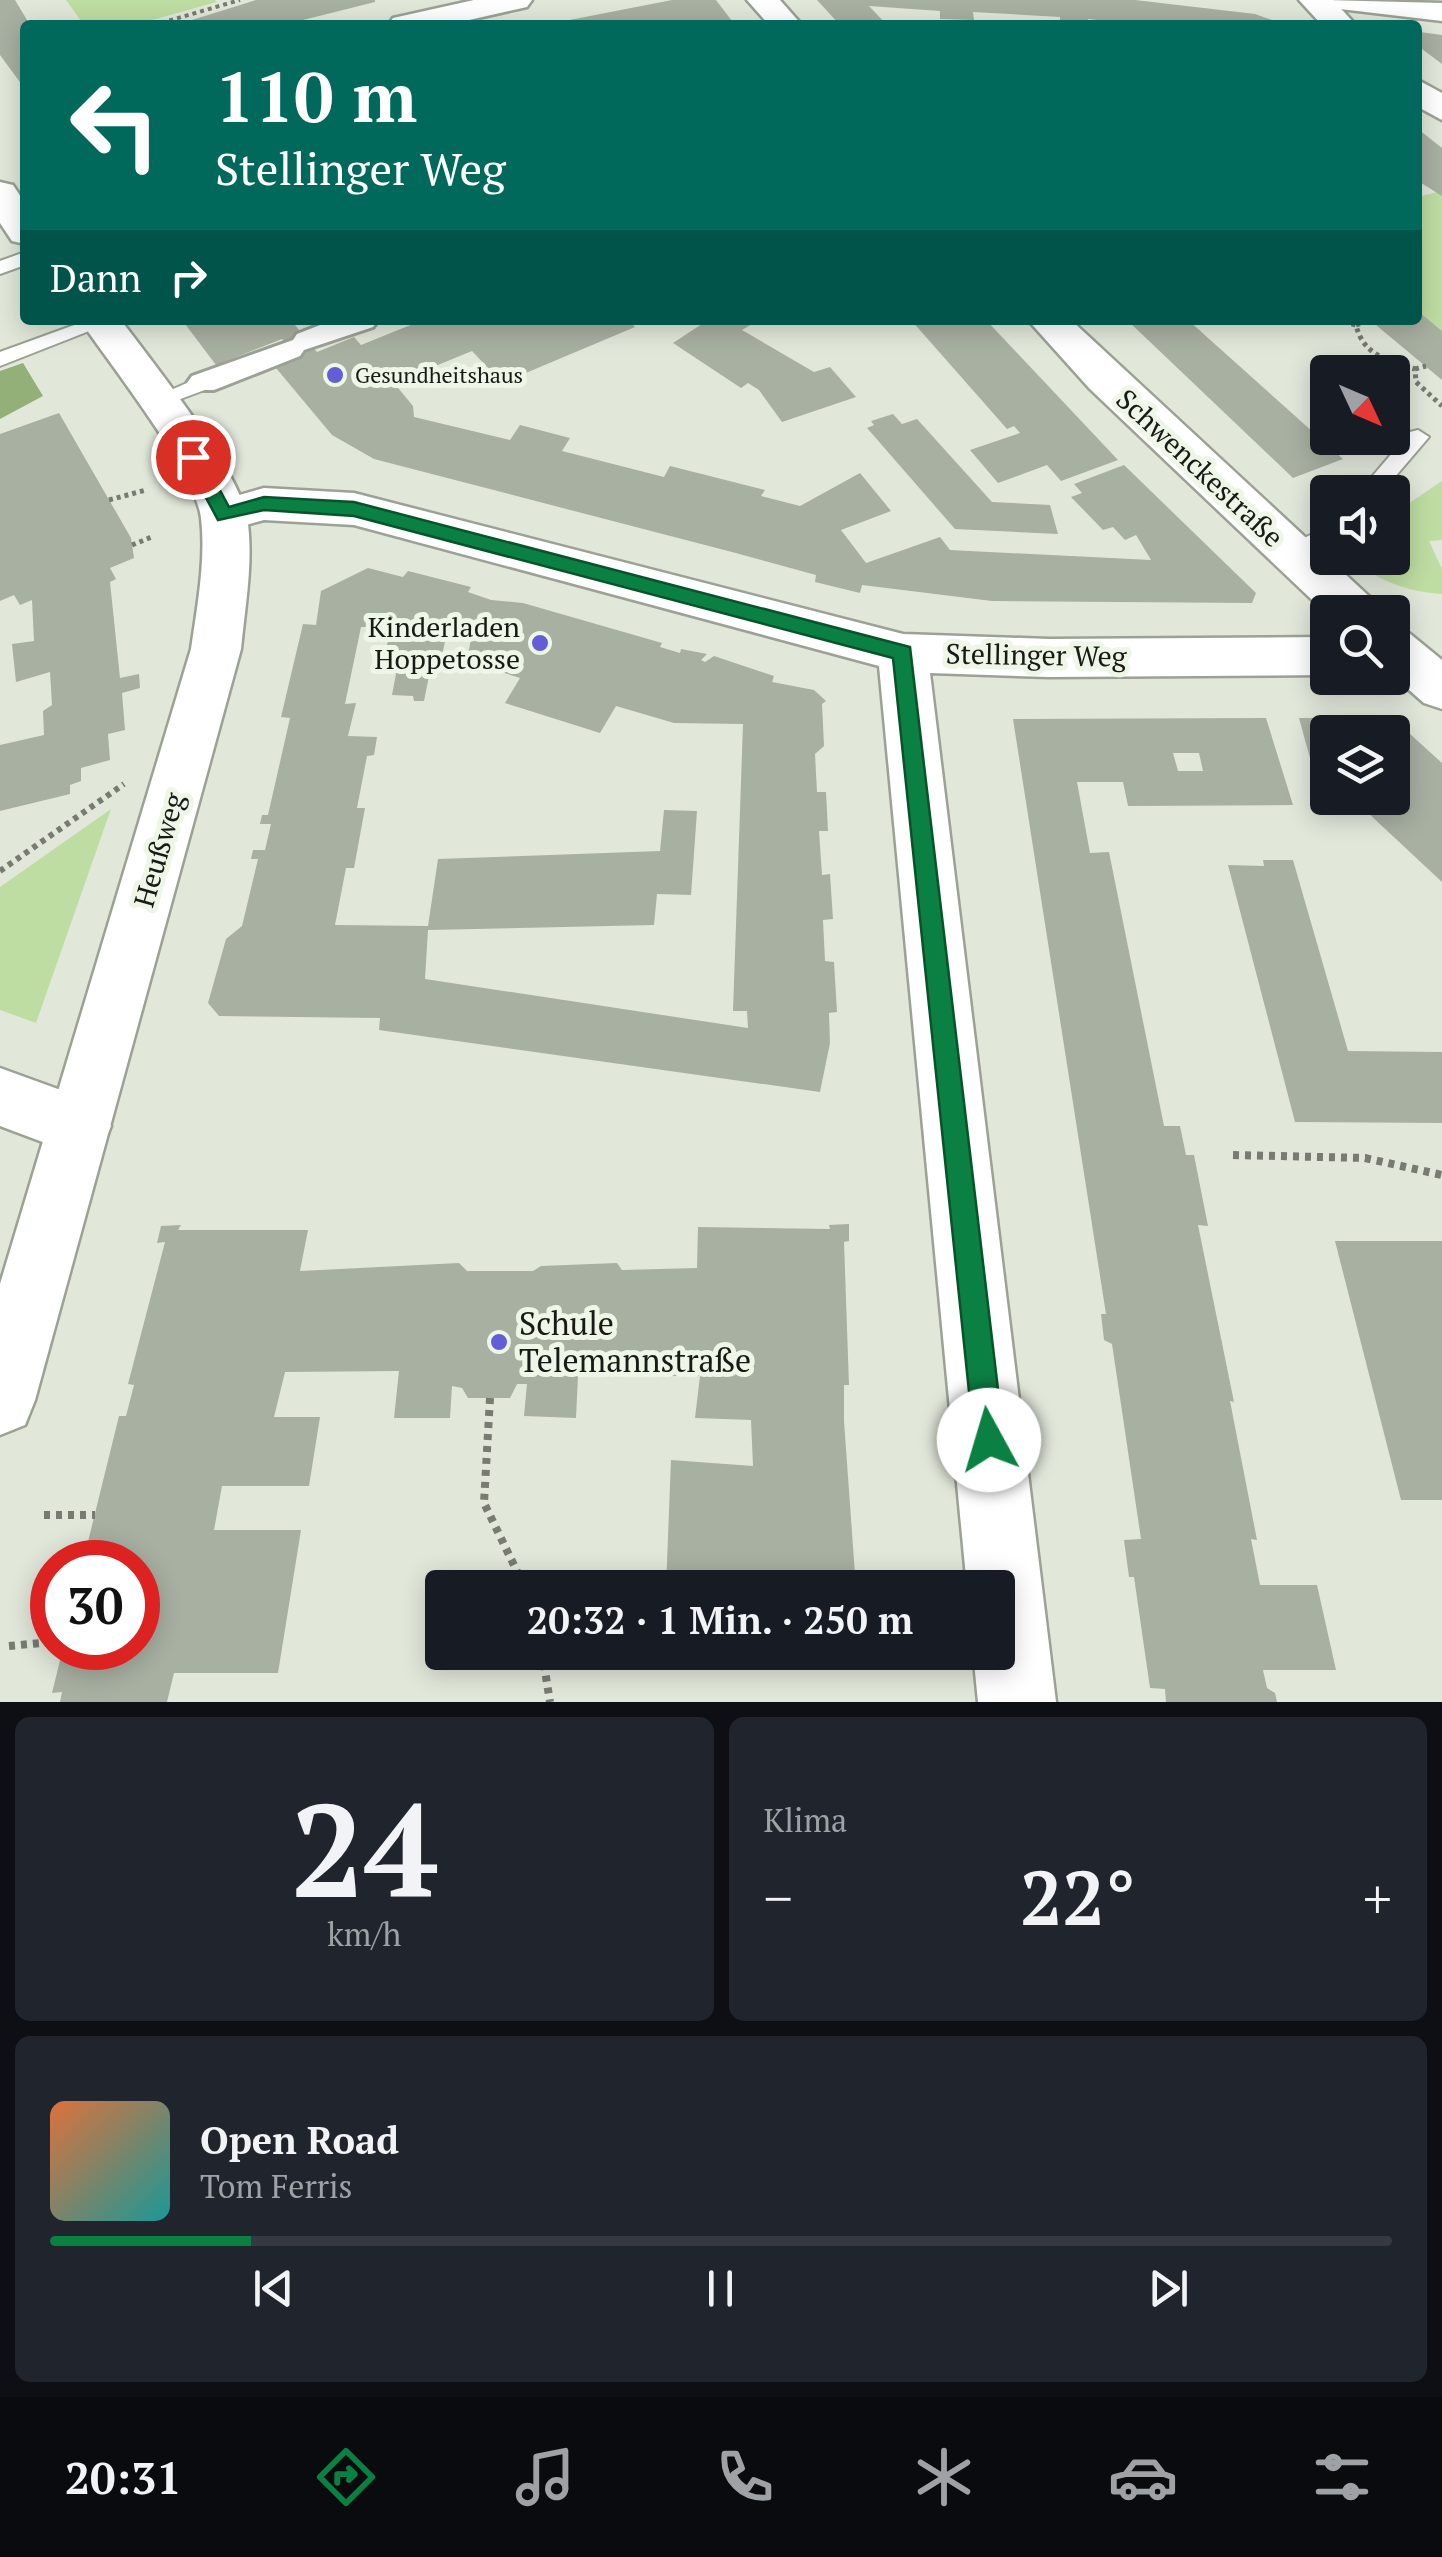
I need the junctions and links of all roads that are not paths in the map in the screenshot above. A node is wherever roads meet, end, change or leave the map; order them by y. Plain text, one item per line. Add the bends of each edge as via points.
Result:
1 (516, 0) edge
2 (764, 0) edge
3 (1315, 0) edge
4 (1340, 0) edge
5 (1442, 12) edge
6 (426, 20) edge
7 (782, 20) edge
8 (1335, 20) edge
9 (0, 194) edge
10 (20, 224) edge
11 (90, 325) edge
12 (104, 325) edge
13 (349, 325) edge
14 (1053, 325) edge
15 (0, 359) edge
16 (203, 383) joint
17 (159, 400) junction
18 (1418, 437) dead end
19 (1385, 475) edge
20 (224, 515) junction
21 (1310, 544) edge
22 (903, 653) junction
23 (1310, 656) edge
24 (1410, 656) edge
25 (1442, 689) edge
26 (0, 1097) edge
27 (80, 1126) junction
28 (0, 1400) edge
29 (1017, 1702) edge

1 - 6 street
2 - 7 street
3 - 8 street
4 - 5 street
9 - 10 street
11 - 15 lane, Heußweg
12 - 17 street, Heußweg
13 - 16 street
14 - 21 street, Schwenckestraße via 1105,379
16 - 17 lane
17 - 20 street, Heußweg
18 - 19 lane
20 - 22 street, Stellinger Weg via 264,504 354,509
20 - 27 street, Heußweg via 216,648
22 - 23 street, Stellinger Weg
22 - 29 street
24 - 25 street
26 - 27 street
27 - 28 street, Heußweg

